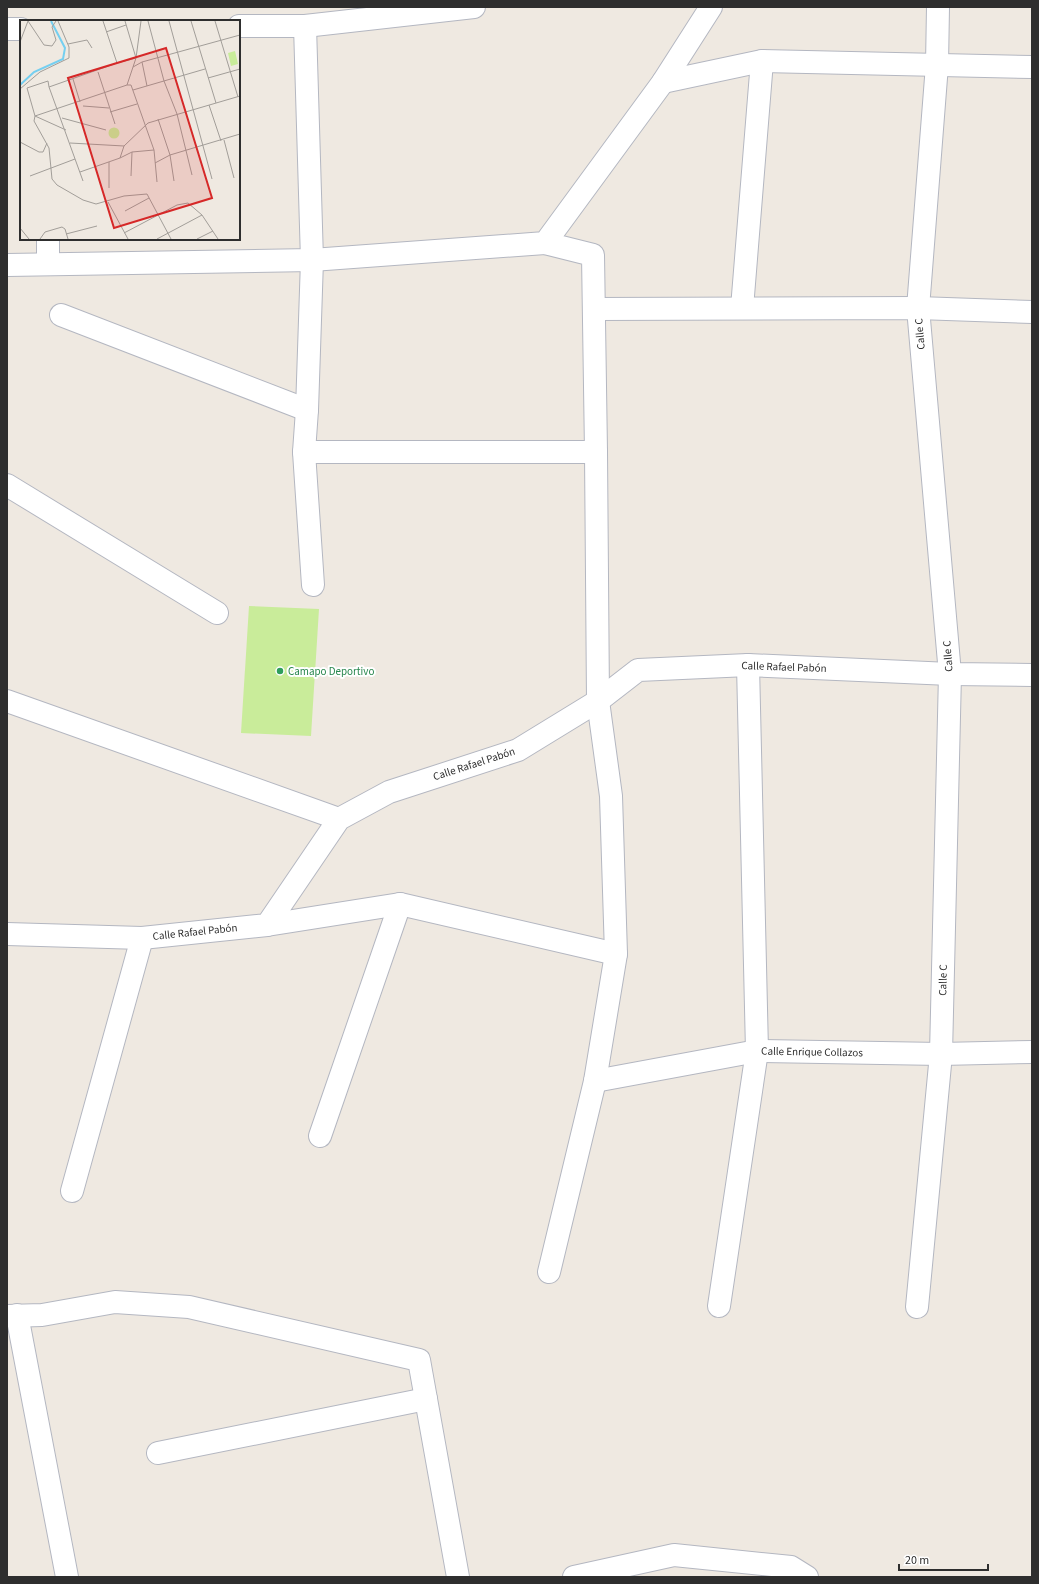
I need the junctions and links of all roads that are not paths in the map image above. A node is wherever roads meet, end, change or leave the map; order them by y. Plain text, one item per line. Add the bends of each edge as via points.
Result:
1 (474, 7) edge
2 (711, 7) edge
3 (938, 7) edge
4 (240, 26) edge
5 (305, 26) junction
6 (7, 29) edge
7 (20, 29) edge
8 (762, 60) junction
9 (937, 64) junction
10 (1032, 67) edge
11 (663, 82) junction
12 (48, 240) edge
13 (545, 243) junction
14 (312, 260) junction
15 (48, 264) junction
16 (7, 265) edge
17 (742, 308) junction
18 (918, 308) junction
19 (594, 309) junction
20 (1032, 312) edge
21 (61, 315) dead end
22 (307, 410) junction
23 (304, 452) junction
24 (596, 452) junction
25 (7, 485) edge
26 (313, 585) dead end
27 (217, 613) dead end
28 (748, 665) junction
29 (950, 674) junction
30 (1032, 675) edge
31 (7, 701) edge
32 (598, 701) junction
33 (339, 819) junction
34 (400, 904) junction
35 (267, 925) junction
36 (7, 934) edge
37 (142, 938) junction
38 (616, 954) junction
39 (757, 1051) junction
40 (1032, 1052) edge
41 (941, 1054) junction
42 (595, 1081) junction
43 (320, 1136) dead end
44 (72, 1191) dead end
45 (549, 1272) dead end
46 (719, 1306) dead end
47 (918, 1306) dead end
48 (12, 1316) edge
49 (426, 1399) junction
50 (158, 1453) dead end
51 (67, 1577) edge
52 (458, 1577) edge
53 (574, 1577) edge
54 (807, 1577) edge

1 - 5 street
2 - 11 street
3 - 9 street, Calle C
4 - 5 street
5 - 14 street
6 - 7 street
8 - 9 street
8 - 11 street
8 - 17 street
9 - 10 street
9 - 18 street, Calle C
11 - 13 street
12 - 15 street
13 - 14 street
13 - 19 street via 593,255
14 - 15 street
14 - 22 street
15 - 16 street
17 - 18 street
17 - 19 street
18 - 20 street
18 - 29 street, Calle C
19 - 24 street
21 - 22 street
22 - 23 street
23 - 24 street
23 - 26 street
24 - 32 street
25 - 27 street
28 - 29 street, Calle Rafael Pabón
28 - 32 street, Calle Rafael Pabón via 638,670
28 - 39 street
29 - 30 street, Calle Rafael Pabón
29 - 41 street, Calle C
31 - 33 street
32 - 33 street, Calle Rafael Pabón via 518,750 389,792
32 - 38 street via 611,796
33 - 35 street, Calle Rafael Pabón
34 - 35 street
34 - 38 street
34 - 43 street
35 - 37 street, Calle Rafael Pabón
36 - 37 street, Calle Rafael Pabón
37 - 44 street
38 - 42 street
39 - 41 street, Calle Enrique Collazos
39 - 42 street, Calle Enrique Collazos
39 - 46 street
40 - 41 street, Calle Enrique Collazos
41 - 47 street, Calle C
42 - 45 street
48 - 49 street via 42,1316 115,1302 189,1307 419,1360
48 - 51 street
49 - 50 street
49 - 52 street
53 - 54 street via 674,1555 791,1567

